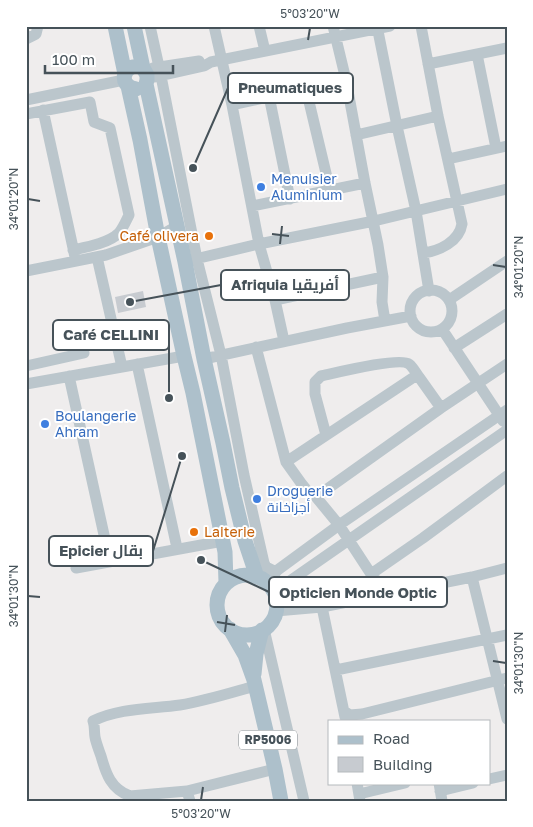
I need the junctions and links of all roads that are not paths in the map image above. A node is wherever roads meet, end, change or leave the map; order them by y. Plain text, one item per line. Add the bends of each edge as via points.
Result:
1 (38, 26) edge
2 (115, 26) edge
3 (134, 26) edge
4 (150, 26) edge
5 (214, 26) edge
6 (259, 26) edge
7 (390, 26) edge
8 (421, 26) edge
9 (378, 27) edge
10 (334, 32) edge
11 (26, 39) edge
12 (507, 48) edge
13 (265, 51) junction
14 (478, 54) junction
15 (216, 61) junction
16 (428, 64) junction
17 (150, 74) junction
18 (126, 80) junction
19 (346, 80) junction
20 (306, 89) junction
21 (269, 96) junction
22 (26, 100) edge
23 (232, 105) junction
24 (43, 110) junction
25 (26, 114) edge
26 (438, 116) junction
27 (397, 126) junction
28 (356, 135) junction
29 (501, 147) edge
30 (448, 159) junction
31 (365, 183) junction
32 (507, 189) edge
33 (330, 190) junction
34 (290, 199) junction
35 (458, 201) junction
36 (252, 206) junction
37 (416, 211) junction
38 (374, 221) junction
39 (177, 226) junction
40 (158, 236) junction
41 (260, 244) junction
42 (423, 253) junction
43 (75, 256) junction
44 (97, 257) junction
45 (191, 260) junction
46 (507, 261) edge
47 (26, 271) edge
48 (382, 277) junction
49 (429, 291) junction
50 (275, 300) junction
51 (449, 300) junction
52 (507, 314) edge
53 (411, 316) junction
54 (385, 321) junction
55 (442, 329) junction
56 (284, 341) junction
57 (256, 347) junction
58 (454, 348) junction
59 (84, 352) dead end
60 (221, 355) junction
61 (184, 356) junction
62 (204, 359) junction
63 (137, 364) junction
64 (507, 364) edge
65 (26, 366) edge
66 (122, 367) junction
67 (418, 375) junction
68 (69, 376) junction
69 (479, 383) junction
70 (26, 384) edge
71 (441, 408) junction
72 (503, 413) edge
73 (507, 428) edge
74 (326, 435) junction
75 (286, 462) junction
76 (507, 476) edge
77 (316, 497) junction
78 (339, 525) junction
79 (348, 540) junction
80 (223, 541) junction
81 (176, 548) junction
82 (110, 562) junction
83 (76, 568) dead end
84 (507, 568) edge
85 (371, 574) junction
86 (265, 576) junction
87 (472, 577) junction
88 (226, 583) junction
89 (274, 592) junction
90 (388, 595) junction
91 (322, 607) junction
92 (276, 611) junction
93 (230, 629) junction
94 (263, 629) junction
95 (507, 635) edge
96 (487, 640) junction
97 (336, 670) junction
98 (502, 679) edge
99 (254, 683) junction
100 (345, 716) edge
101 (507, 719) edge
102 (275, 769) junction
103 (507, 775) edge
104 (490, 779) edge
105 (400, 784) edge
106 (469, 784) edge
107 (440, 792) edge
108 (359, 793) edge
109 (188, 796) edge
110 (281, 801) edge
111 (304, 801) edge

1 - 11 street via 36,34
2 - 18 main road, RP5006
3 - 17 main road
4 - 17 street
5 - 15 street
6 - 13 street
7 - 9 street
8 - 16 street
9 - 10 street
9 - 27 street
10 - 13 street
10 - 19 street
12 - 14 street
13 - 15 street
14 - 16 street
14 - 29 street
15 - 17 street via 202,60
15 - 23 street
16 - 26 street
17 - 18 main road via 132,66
17 - 18 main road via 142,88 137,90 132,89
17 - 39 main road
17 - 45 street
18 - 22 street
18 - 40 main road, RP5006
19 - 20 street
19 - 28 street
20 - 21 street
20 - 33 street
21 - 23 street
21 - 34 street
23 - 36 street
24 - 25 street
24 - 43 street
24 - 43 street via 90,102 94,122 110,128 113,138 129,215 117,235
26 - 27 street
26 - 30 street
27 - 28 street
27 - 37 street
28 - 31 street
29 - 30 street
30 - 35 street
31 - 33 street
31 - 38 street
32 - 35 street
33 - 34 street
34 - 36 street
35 - 37 street
35 - 42 street via 461,231 442,247
36 - 41 street
37 - 38 street
37 - 42 street
38 - 41 street
38 - 48 street
39 - 40 street
39 - 45 main road
40 - 44 street
40 - 61 main road, RP5006
41 - 45 street
41 - 50 street
42 - 49 street
43 - 44 street
43 - 47 street
44 - 66 street
45 - 60 street
45 - 62 main road
46 - 51 street
48 - 50 street
48 - 54 street
49 - 51 street via 438,292
49 - 53 street via 413,300
50 - 56 street
51 - 55 street via 452,314
52 - 58 street
53 - 54 street
53 - 55 street via 416,326 424,331
54 - 56 street
55 - 58 street
56 - 57 street
57 - 60 street
57 - 75 street
58 - 69 street
59 - 65 street
60 - 62 street
60 - 86 street via 244,476 266,567
61 - 63 street
61 - 80 main road, RP5006
62 - 86 main road via 242,532
63 - 66 street
63 - 81 street
64 - 69 street
66 - 68 street
67 - 71 street
67 - 74 street
67 - 74 street via 409,364 401,362 321,376 316,382 316,394
68 - 70 street
68 - 82 street
69 - 71 street
69 - 72 street
71 - 77 street
72 - 73 street
72 - 78 street
73 - 79 street
74 - 75 street
75 - 77 street via 309,493
76 - 85 street
77 - 78 street
78 - 79 street
78 - 86 street
79 - 85 street
79 - 89 street
80 - 81 street
80 - 88 main road, RP5006
81 - 82 street
82 - 83 street
84 - 87 street
85 - 90 street
86 - 88 main road via 243,575
86 - 89 main road
87 - 90 street
87 - 96 street
88 - 93 main road, RP5006 via 219,594 217,608 220,619
89 - 92 main road
90 - 91 street
91 - 92 street
91 - 97 street
92 - 94 main road, RP5006
93 - 94 main road via 244,634
93 - 99 main road, RP5006 via 245,655
94 - 99 main road, RP5006
94 - 111 street
95 - 96 street
96 - 97 street
96 - 98 street
97 - 100 street
98 - 100 street
98 - 101 street
99 - 102 main road, RP5006
99 - 109 street via 182,704 116,713 93,721 106,773 114,787 130,796
102 - 109 street
102 - 110 main road, RP5006
103 - 104 street
105 - 108 street
106 - 107 street

